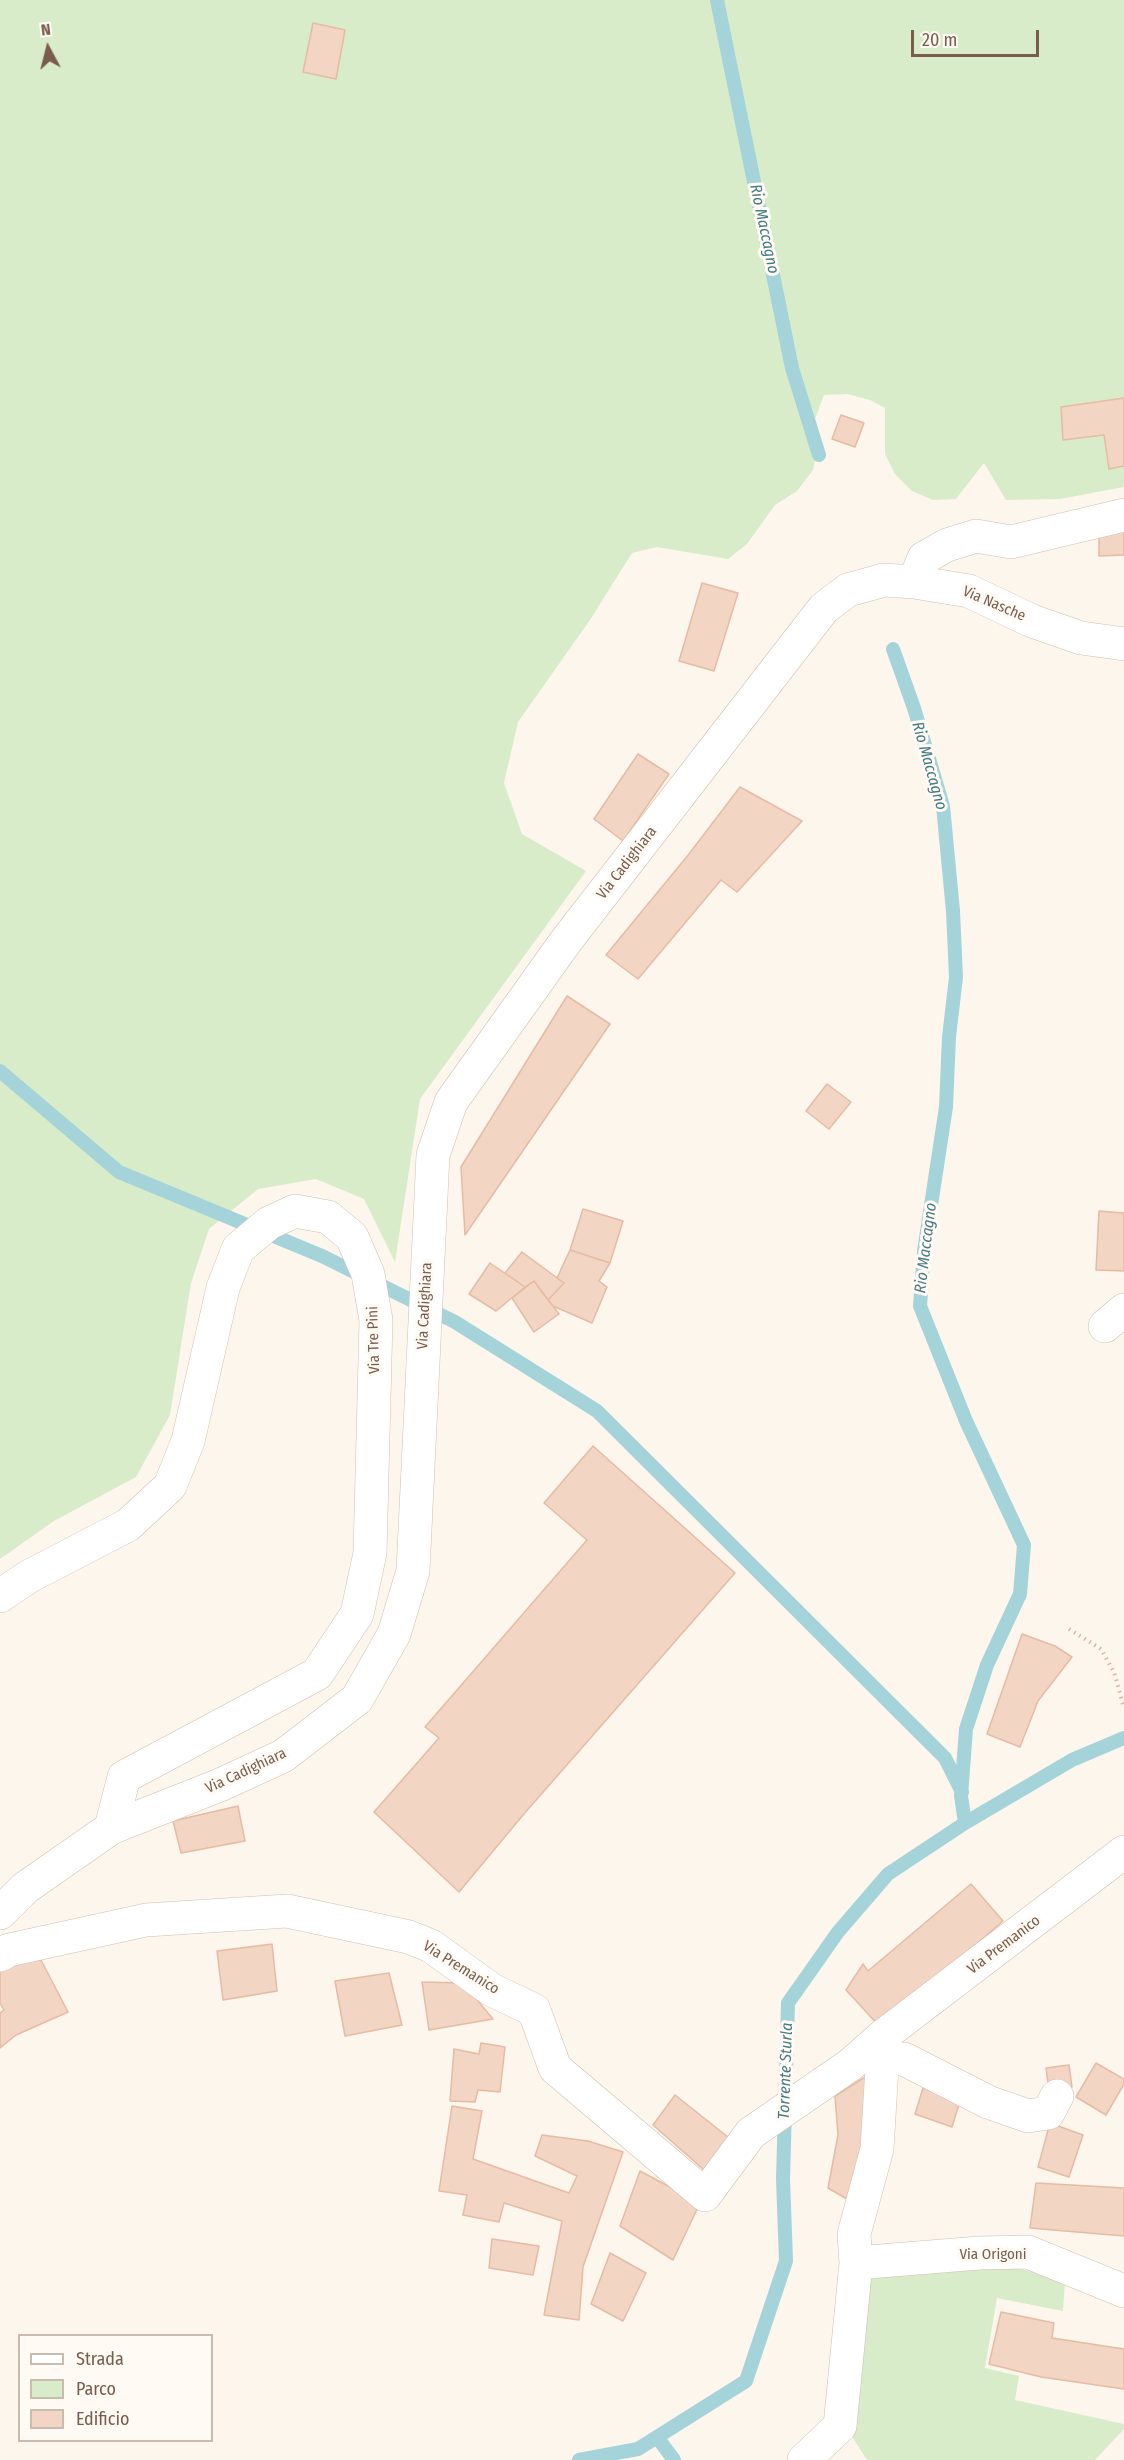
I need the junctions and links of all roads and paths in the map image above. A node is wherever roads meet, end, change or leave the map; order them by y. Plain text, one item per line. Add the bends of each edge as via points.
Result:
1 (1124, 515) edge
2 (914, 582) junction
3 (824, 608) joint
4 (1124, 644) edge
5 (0, 1596) edge
6 (1069, 1629) dead end
7 (1124, 1707) edge
8 (111, 1828) junction
9 (1124, 1852) edge
10 (0, 1913) edge
11 (0, 1955) edge
12 (883, 2047) junction
13 (1057, 2096) dead end
14 (855, 2248) junction
15 (1124, 2290) edge
16 (804, 2460) edge

1 - 2 street via 1011,542 976,536 957,542 924,558
2 - 3 street, Via Nasche via 884,580 848,590
2 - 4 street, Via Nasche via 969,591 1032,621 1071,634
3 - 8 street, Via Cadighiara via 566,941 451,1102 433,1155 413,1571 394,1634 357,1699 283,1756
5 - 8 street, Via Tre Pini via 27,1577 128,1525 170,1486 188,1441 223,1288 238,1249 269,1223 295,1211 328,1217 352,1237 368,1274 376,1320 370,1553 357,1614 317,1674 124,1777
6 - 7 path via 1101,1649 1114,1672
8 - 10 street, Via Cadighiara via 25,1888
9 - 12 street, Via Premanico
11 - 12 street, Via Premanico via 146,1920 288,1911 409,1937 431,1946 492,1990 534,2010 555,2068 705,2195 751,2133
12 - 13 street via 988,2102 1028,2116 1048,2113
12 - 14 street via 877,2149
14 - 15 street, Via Origoni via 1028,2252
14 - 16 street via 840,2426

